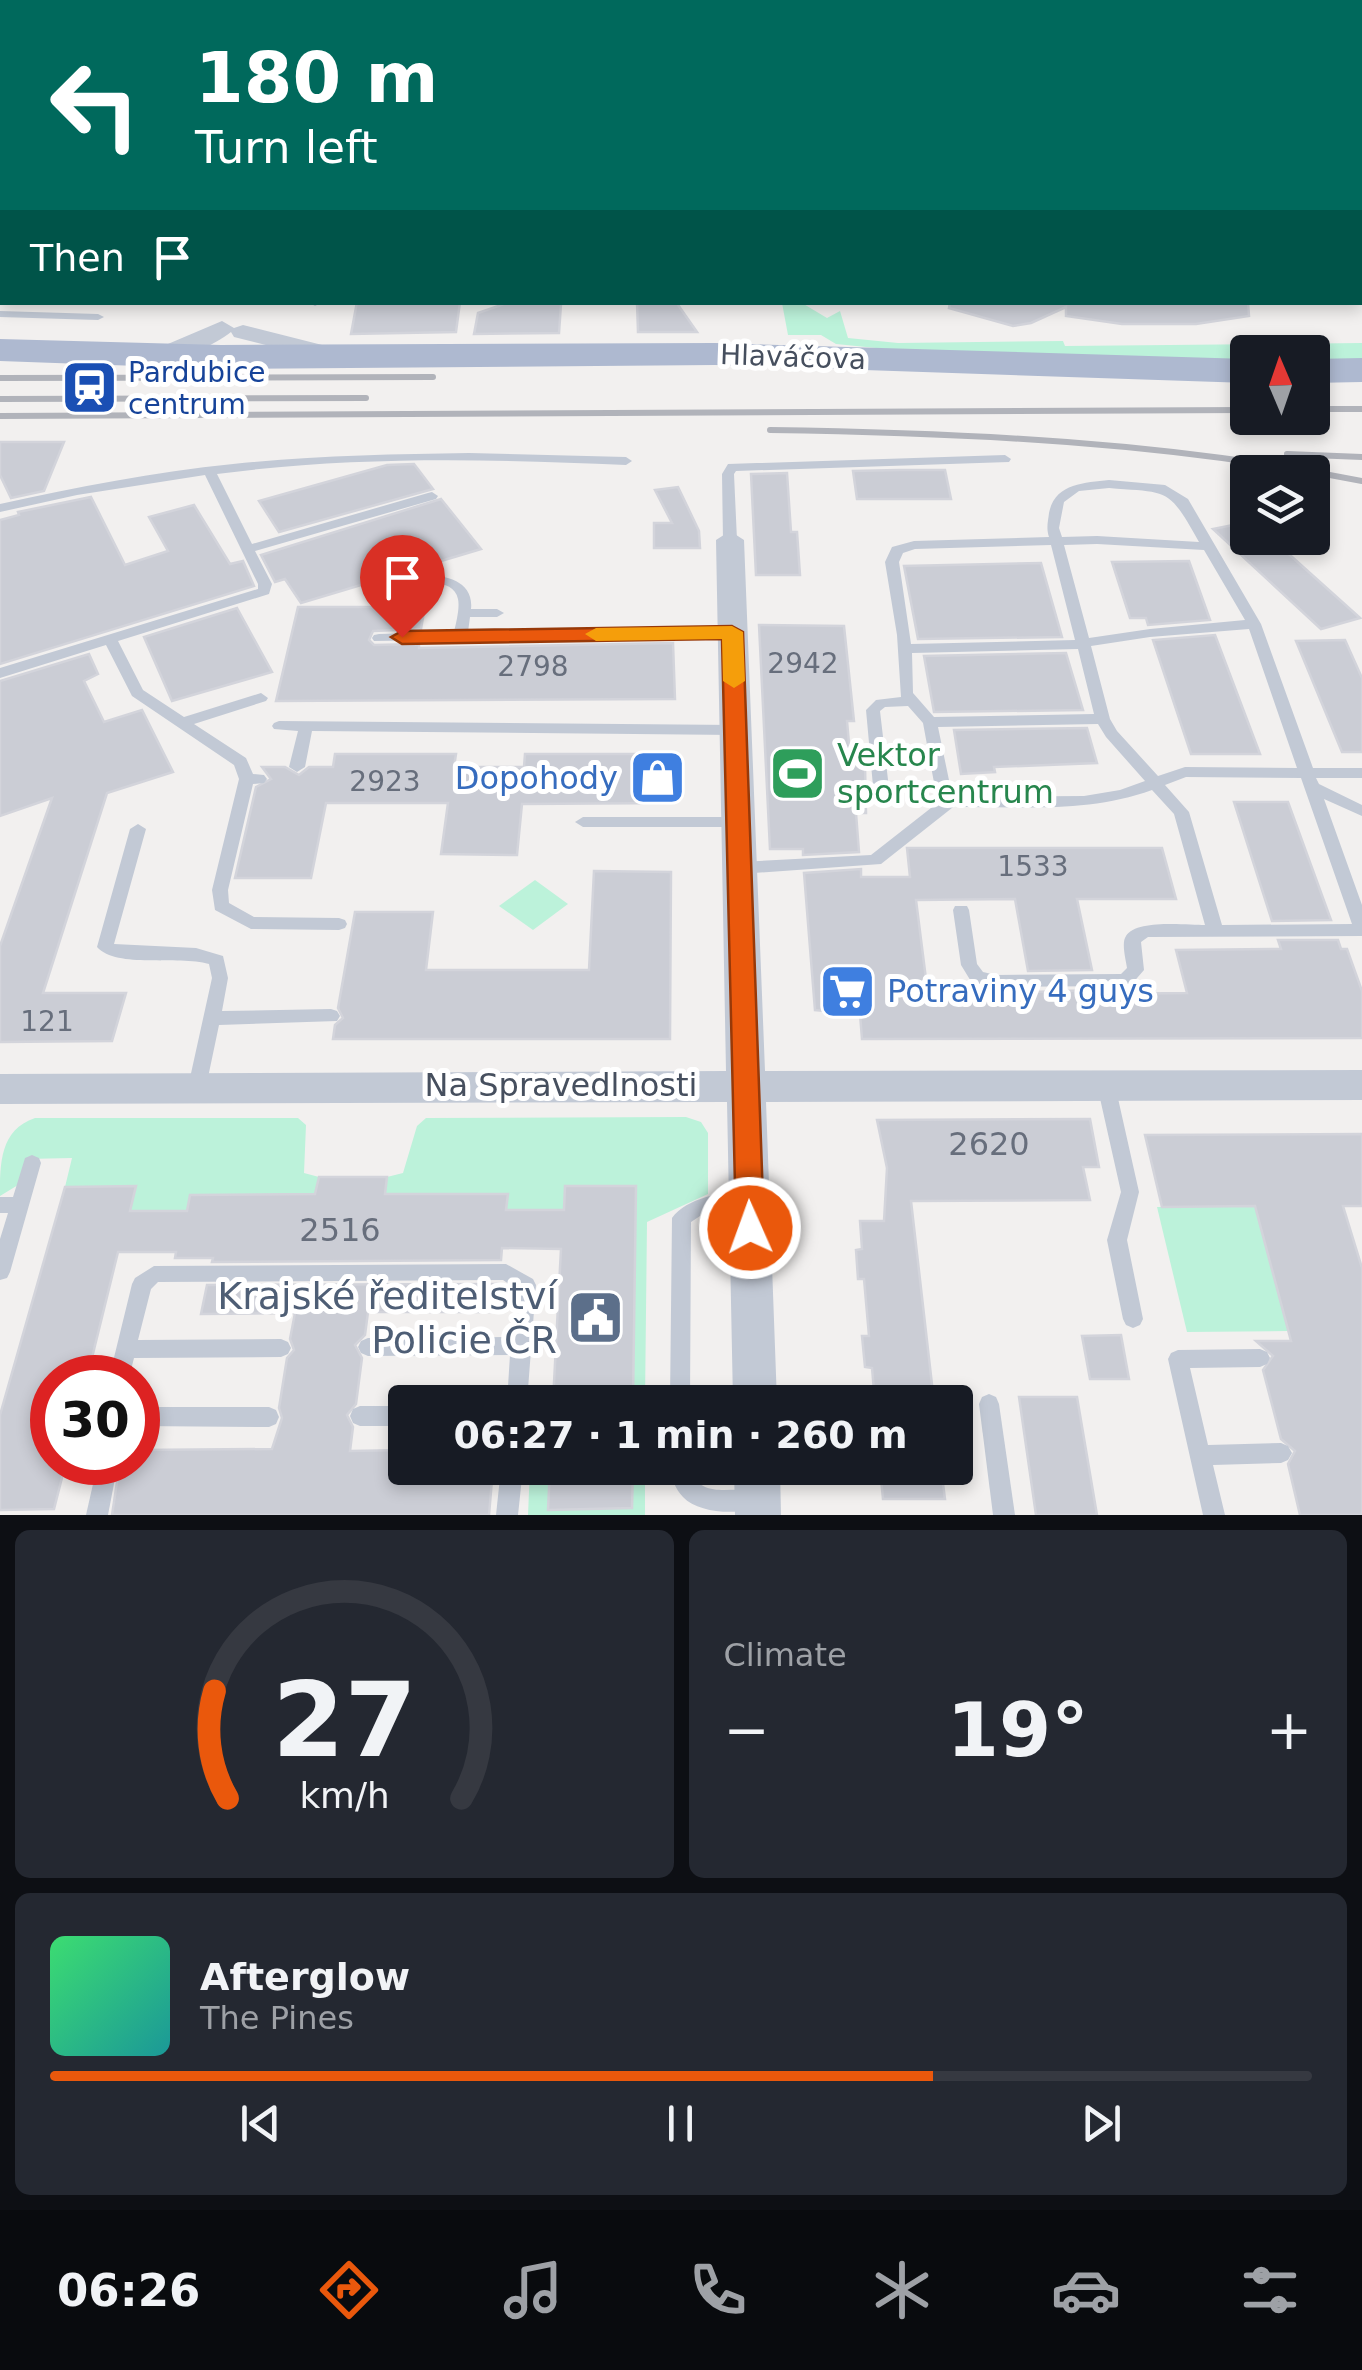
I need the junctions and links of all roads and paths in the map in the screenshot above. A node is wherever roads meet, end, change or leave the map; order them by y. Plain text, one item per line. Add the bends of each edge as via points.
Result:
1 (0, 314) edge
2 (98, 317) dead end
3 (228, 324) edge
4 (0, 350) edge
5 (1230, 370) edge
6 (1362, 370) edge
7 (1330, 371) edge
8 (1004, 460) dead end
9 (626, 461) dead end
10 (210, 472) junction
11 (432, 496) dead end
12 (0, 508) edge
13 (730, 540) joint
14 (1056, 541) junction
15 (1210, 546) junction
16 (248, 548) junction
17 (388, 606) dead end
18 (464, 613) junction
19 (497, 613) dead end
20 (1254, 624) junction
21 (732, 632) junction
22 (461, 636) junction
23 (379, 638) dead end
24 (111, 640) junction
25 (1083, 644) junction
26 (905, 650) junction
27 (0, 673) edge
28 (261, 698) dead end
29 (909, 702) junction
30 (1102, 720) junction
31 (930, 722) junction
32 (182, 723) junction
33 (279, 726) dead end
34 (306, 726) junction
35 (735, 730) junction
36 (297, 767) dead end
37 (1362, 774) edge
38 (1156, 780) junction
39 (1310, 781) junction
40 (882, 797) dead end
41 (954, 798) junction
42 (1362, 811) edge
43 (583, 822) dead end
44 (738, 822) junction
45 (138, 829) dead end
46 (739, 868) junction
47 (961, 910) dead end
48 (339, 924) dead end
49 (1362, 929) edge
50 (1215, 930) junction
51 (331, 1016) dead end
52 (212, 1018) junction
53 (1362, 1084) edge
54 (746, 1085) junction
55 (1106, 1085) junction
56 (197, 1086) junction
57 (0, 1088) edge
58 (32, 1163) dead end
59 (749, 1194) junction
60 (10, 1205) edge
61 (0, 1272) edge
62 (1133, 1320) dead end
63 (522, 1346) junction
64 (368, 1347) dead end
65 (281, 1348) dead end
66 (125, 1349) junction
67 (124, 1355) edge
68 (1260, 1358) dead end
69 (519, 1385) edge
70 (680, 1385) edge
71 (755, 1385) edge
72 (989, 1404) dead end
73 (360, 1416) dead end
74 (388, 1416) edge
75 (160, 1417) edge
76 (269, 1417) dead end
77 (1281, 1453) dead end
78 (1200, 1455) junction
79 (103, 1485) edge
80 (510, 1485) edge
81 (685, 1485) edge
82 (758, 1494) edge
83 (97, 1515) edge
84 (507, 1515) edge
85 (1004, 1515) edge
86 (1214, 1515) edge

1 - 2 lane
3 - 4 main road, Hlaváčova via 154,355
3 - 5 main road, Hlaváčova via 338,356 730,354
6 - 7 main road
8 - 13 lane via 732,467
9 - 10 lane via 418,454
10 - 12 lane via 86,488
10 - 16 lane
11 - 16 lane
13 - 21 street
14 - 15 lane
14 - 15 lane via 1053,518 1062,496 1109,484 1172,492
14 - 25 lane
14 - 26 lane via 914,544 897,550 892,562
15 - 20 lane
16 - 24 lane via 264,591
17 - 18 lane via 399,588 434,579 460,588
18 - 19 lane
18 - 22 lane
20 - 25 lane
20 - 39 lane
21 - 22 lane
21 - 35 street
22 - 23 lane
24 - 27 lane
24 - 32 lane via 137,693
25 - 26 lane
25 - 30 lane
26 - 29 lane
28 - 32 lane
29 - 31 lane
29 - 40 lane via 881,703 873,710
30 - 31 lane
30 - 38 lane
31 - 41 lane via 941,784
32 - 48 lane via 242,762 253,779 221,906 250,922
33 - 34 lane
34 - 35 lane
34 - 36 lane
35 - 44 street
37 - 39 lane
38 - 39 lane via 1196,772
38 - 41 lane via 1092,800
38 - 50 lane via 1181,812
39 - 42 lane
39 - 49 lane
41 - 46 lane via 875,860
43 - 44 lane
44 - 46 street
45 - 52 lane via 105,947 213,958 220,978
46 - 54 street
47 - 50 lane via 969,965 986,980 1125,980 1136,970 1132,940 1138,932
49 - 50 lane
51 - 52 lane
52 - 56 lane
53 - 55 street, Na Spravedlnosti
54 - 55 street, Na Spravedlnosti
54 - 56 street, Na Spravedlnosti
54 - 59 street
55 - 62 lane via 1130,1192 1117,1240
56 - 57 street, Na Spravedlnosti
58 - 60 lane
59 - 70 lane via 682,1218
59 - 71 street
60 - 61 lane
63 - 64 lane
63 - 66 lane via 526,1285 506,1272 163,1272 142,1284
63 - 69 lane
65 - 66 lane
66 - 67 lane
68 - 78 lane via 1178,1359
72 - 85 lane
73 - 74 lane
75 - 76 lane
77 - 78 lane
78 - 86 lane
79 - 83 lane
80 - 84 lane
81 - 82 lane via 698,1498

